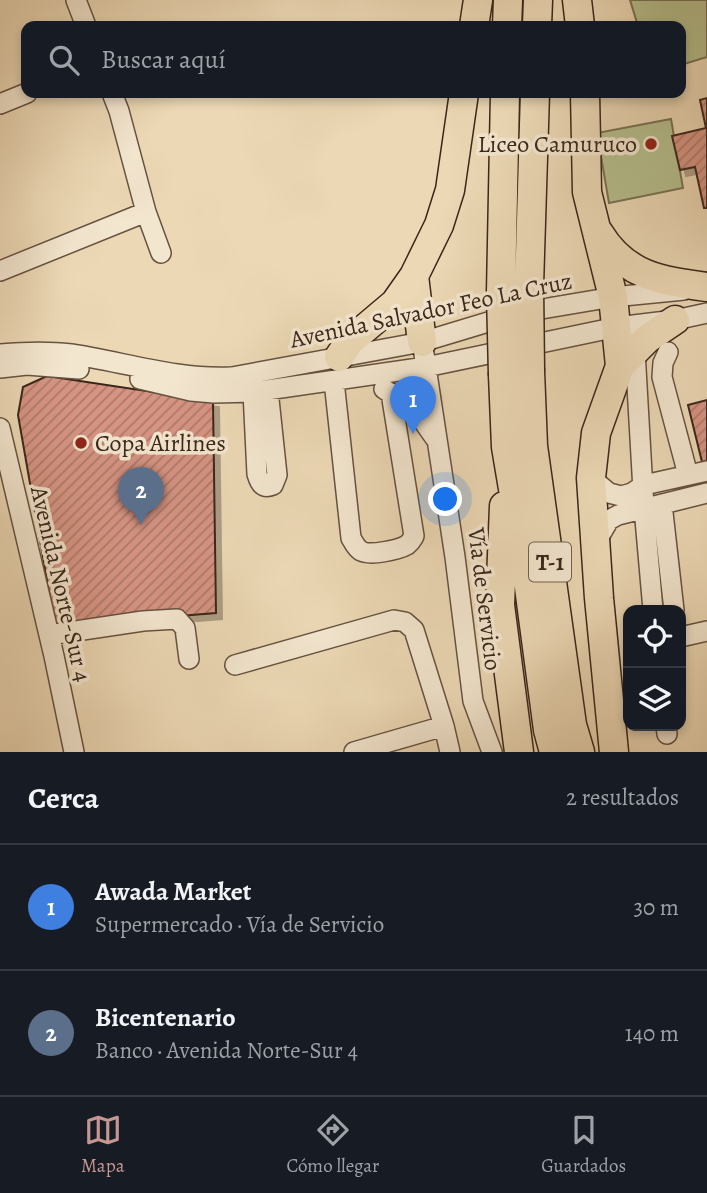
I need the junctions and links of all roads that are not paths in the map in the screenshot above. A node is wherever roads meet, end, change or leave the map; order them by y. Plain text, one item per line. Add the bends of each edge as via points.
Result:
1 (76, 0) edge
2 (478, 0) edge
3 (508, 0) edge
4 (538, 0) edge
5 (577, 0) edge
6 (84, 21) edge
7 (475, 21) edge
8 (507, 21) edge
9 (537, 21) edge
10 (579, 21) edge
11 (21, 95) edge
12 (114, 98) edge
13 (463, 98) edge
14 (505, 98) edge
15 (535, 98) edge
16 (585, 98) edge
17 (0, 104) edge
18 (146, 212) junction
19 (596, 226) junction
20 (161, 253) dead end
21 (0, 271) edge
22 (414, 276) junction
23 (707, 288) edge
24 (613, 297) junction
25 (707, 313) edge
26 (675, 320) junction
27 (617, 327) junction
28 (668, 352) dead end
29 (0, 354) edge
30 (424, 354) junction
31 (628, 359) junction
32 (0, 368) edge
33 (336, 369) junction
34 (517, 373) junction
35 (358, 377) junction
36 (391, 393) junction
37 (0, 428) edge
38 (438, 441) junction
39 (506, 447) junction
40 (698, 473) edge
41 (592, 478) junction
42 (644, 485) junction
43 (707, 493) edge
44 (653, 506) junction
45 (595, 543) junction
46 (653, 605) edge
47 (672, 605) edge
48 (707, 631) edge
49 (49, 635) junction
50 (686, 636) edge
51 (189, 659) dead end
52 (235, 665) dead end
53 (444, 726) junction
54 (74, 752) edge
55 (354, 752) edge
56 (450, 752) edge
57 (492, 752) edge
58 (519, 752) edge
59 (554, 752) edge
60 (579, 752) edge
61 (614, 752) edge

1 - 6 street
2 - 7 highway
3 - 8 highway
4 - 9 highway
5 - 10 highway
11 - 17 street
12 - 18 street
13 - 22 highway via 450,190
14 - 34 highway, T-1, bridge via 501,293
15 - 34 highway, T-1, bridge via 528,286
16 - 19 highway via 587,192
18 - 20 street
18 - 21 street
19 - 23 highway via 609,250 637,271
19 - 24 highway
22 - 30 highway
22 - 33 highway via 395,303 350,341
23 - 24 street, Avenida Salvador Feo La Cruz
24 - 27 highway
24 - 30 street, Avenida Salvador Feo La Cruz via 518,313
25 - 26 street, Avenida Salvador Feo La Cruz
26 - 27 street, Avenida Salvador Feo La Cruz
26 - 31 highway
27 - 30 street, Avenida Salvador Feo La Cruz
27 - 31 highway
28 - 40 street via 662,377
29 - 33 street, Avenida Salvador Feo La Cruz via 68,354 206,379
30 - 33 street, Avenida Salvador Feo La Cruz
30 - 35 street, Avenida Salvador Feo La Cruz
30 - 38 street, Vía de Servicio
31 - 41 highway via 596,433
31 - 42 street
32 - 33 street, Avenida Salvador Feo La Cruz via 66,367 214,393 261,391
33 - 35 street, Avenida Salvador Feo La Cruz
33 - 36 street via 351,538 355,546 372,554 402,547 414,536
34 - 39 highway, T-1
34 - 60 highway, T-1 via 533,446
35 - 36 street
36 - 38 street via 416,411
37 - 49 street, Avenida Norte-Sur 4
38 - 57 street, Vía de Servicio via 473,701
39 - 58 highway via 500,605
39 - 59 highway, T-1
40 - 42 street
41 - 42 street via 609,493 621,496
41 - 45 highway
42 - 44 street
43 - 44 street
44 - 45 street via 608,520
44 - 46 street
44 - 47 street
45 - 61 highway
48 - 50 street
49 - 51 street via 177,618 185,628
49 - 54 street, Avenida Norte-Sur 4
52 - 53 street via 394,620 405,622 414,630
53 - 55 street
53 - 56 street

